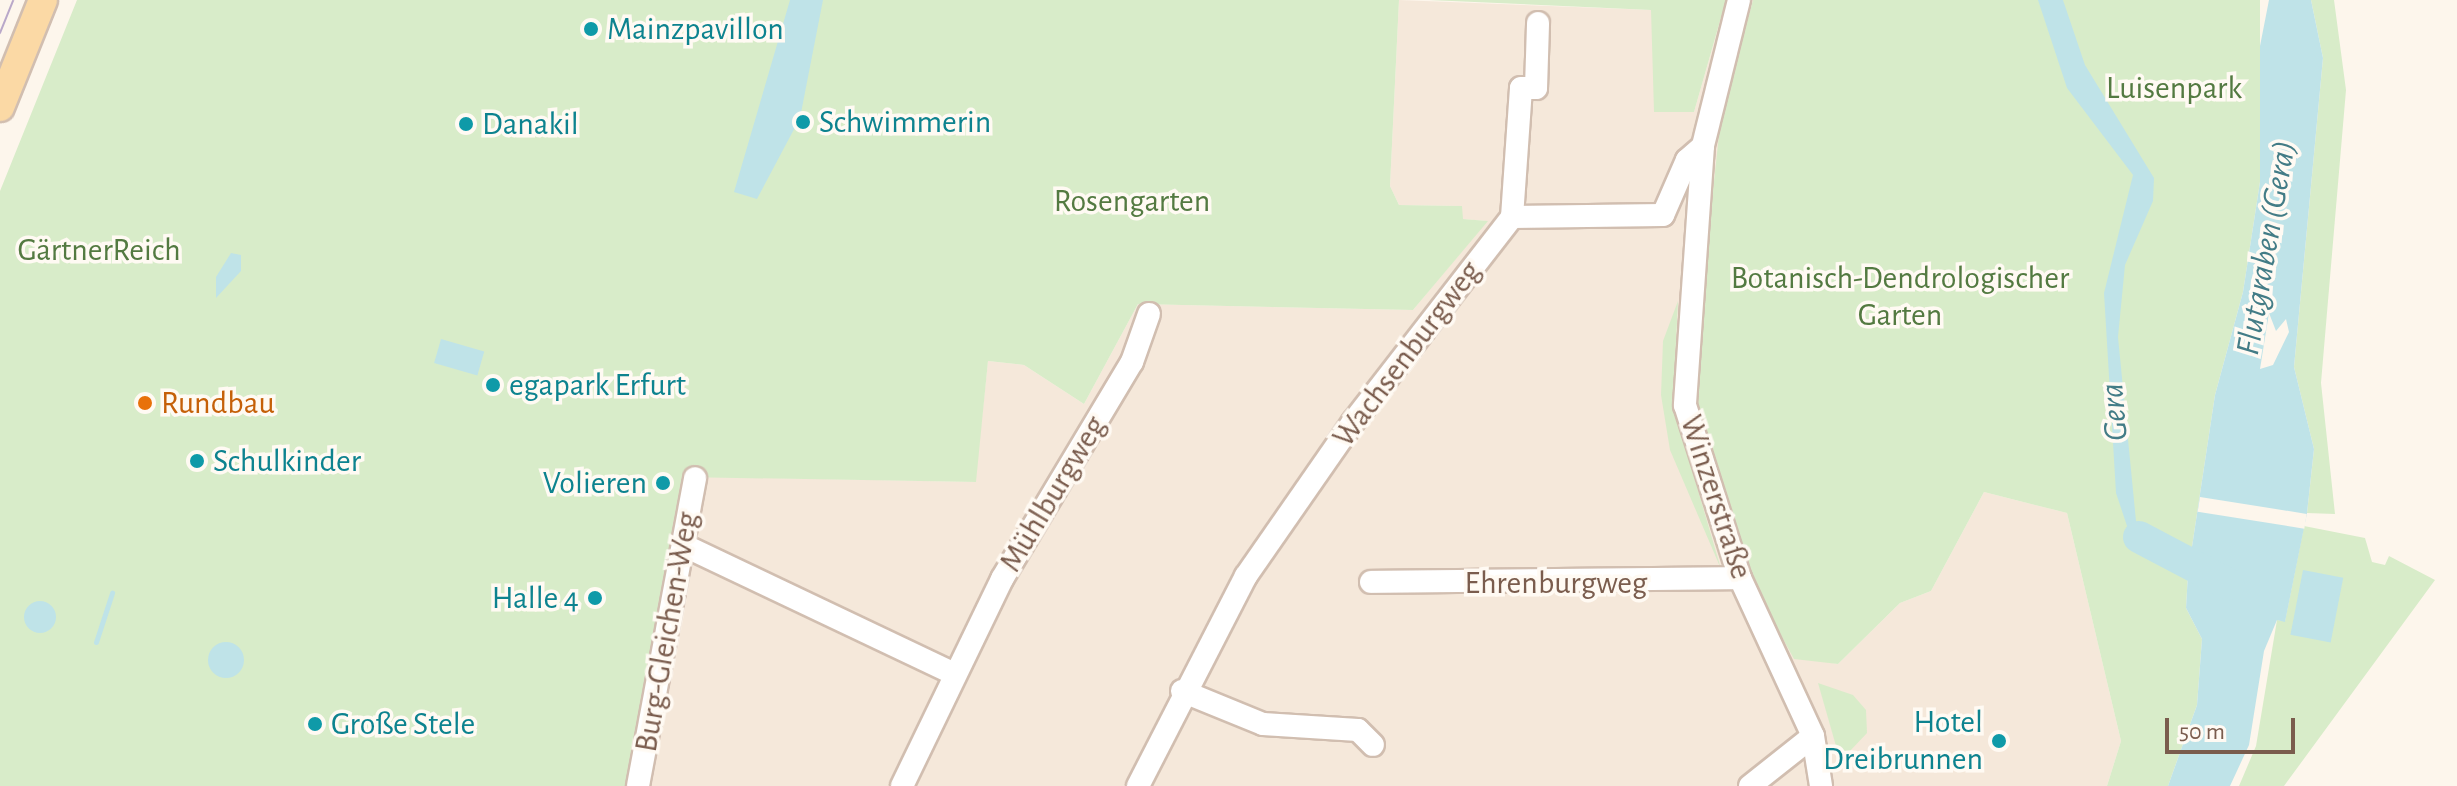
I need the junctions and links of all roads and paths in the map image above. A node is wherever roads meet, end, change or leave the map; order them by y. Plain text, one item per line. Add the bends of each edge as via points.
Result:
1 (43, 0) edge
2 (1739, 0) edge
3 (1538, 23) dead end
4 (0, 107) edge
5 (1703, 146) junction
6 (1512, 217) junction
7 (1149, 314) dead end
8 (695, 478) dead end
9 (685, 546) junction
10 (1740, 578) junction
11 (1371, 582) dead end
12 (953, 673) junction
13 (1182, 691) junction
14 (1813, 736) junction
15 (1373, 745) dead end
16 (638, 786) edge
17 (902, 786) edge
18 (1138, 786) edge
19 (1750, 786) edge
20 (1821, 786) edge

1 - 4 main road
2 - 5 street
3 - 6 street via 1536,88 1521,88
5 - 6 street via 1687,160 1663,215
5 - 10 street, Winzerstraße via 1685,405
6 - 13 street, Wachsenburgweg via 1353,422 1246,576
7 - 12 street, Mühlburgweg via 1132,362
8 - 9 street, Burg-Gleichen-Weg
9 - 12 street
9 - 16 street, Burg-Gleichen-Weg
10 - 11 street, Ehrenburgweg
10 - 14 street, Winzerstraße
12 - 17 street, Mühlburgweg
13 - 15 street via 1263,724 1358,730
13 - 18 street, Wachsenburgweg
14 - 19 street
14 - 20 street, Winzerstraße

